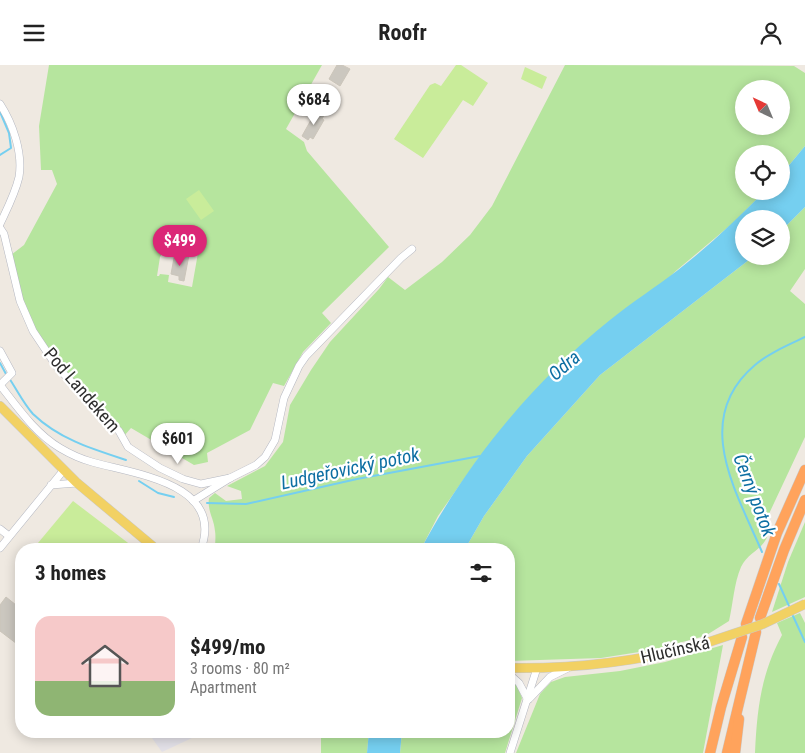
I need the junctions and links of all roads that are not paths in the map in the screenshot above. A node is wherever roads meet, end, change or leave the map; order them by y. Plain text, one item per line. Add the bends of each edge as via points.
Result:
1 (0, 104) edge
2 (0, 226) edge
3 (412, 249) dead end
4 (0, 351) edge
5 (0, 385) edge
6 (0, 406) edge
7 (805, 470) edge
8 (64, 471) junction
9 (230, 478) junction
10 (77, 483) junction
11 (51, 485) junction
12 (805, 499) edge
13 (193, 501) junction
14 (0, 529) edge
15 (9, 536) junction
16 (149, 543) edge
17 (203, 543) edge
18 (0, 548) edge
19 (805, 604) edge
20 (760, 618) dead end
21 (746, 624) dead end
22 (742, 637) dead end
23 (569, 667) junction
24 (515, 668) edge
25 (538, 668) junction
26 (732, 673) junction
27 (515, 679) edge
28 (528, 700) junction
29 (510, 753) edge
30 (710, 753) edge
31 (716, 753) edge
32 (727, 753) edge
33 (734, 753) edge

1 - 2 street via 11,123 19,173
2 - 9 street, Pod Landekem via 20,301 33,331 57,367 119,431 128,447 182,479 201,484
3 - 9 street, Pod Landekem via 298,366 284,398 275,440 265,457
4 - 5 street via 12,373
5 - 13 street via 33,426 60,448 91,462 165,482
6 - 8 main road
7 - 21 highway via 778,533
8 - 10 main road
8 - 11 street
9 - 13 street, Pod Landekem
10 - 11 street
10 - 16 main road
11 - 15 street
12 - 20 highway
13 - 17 street via 204,520
14 - 15 street
15 - 18 street
19 - 23 main road, Hlučínská, bridge via 754,627 697,646 627,661
22 - 26 highway
23 - 25 main road, Hlučínská
23 - 28 street via 550,677
24 - 25 main road, Hlučínská
25 - 28 street
26 - 30 highway
26 - 31 highway
27 - 28 street
28 - 29 street
32 - 33 highway via 755,635

